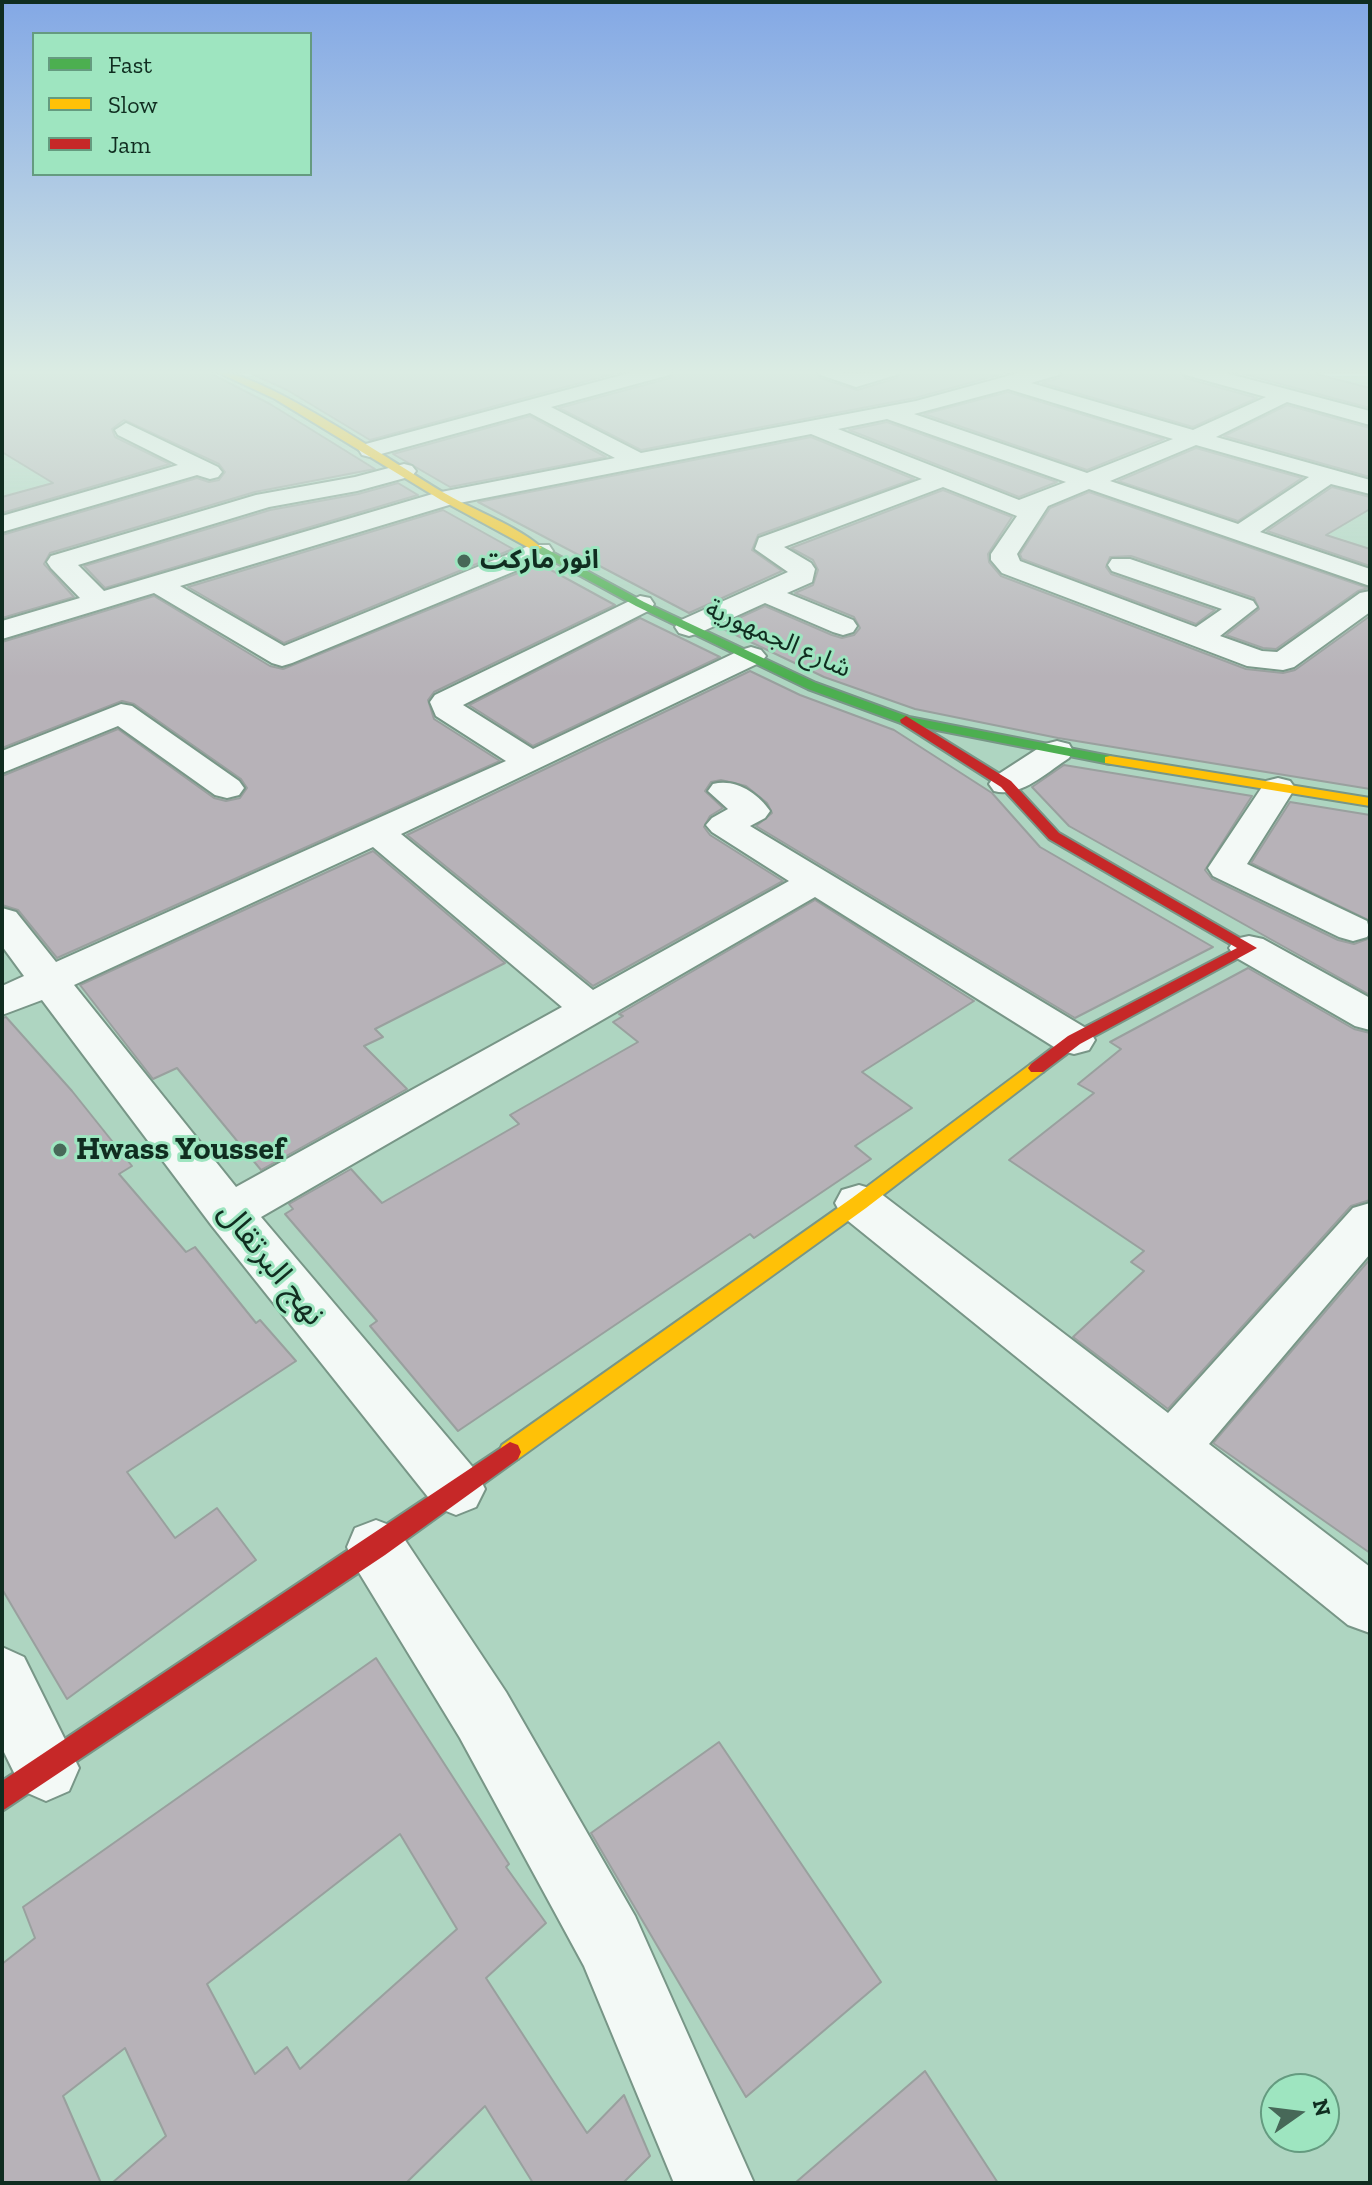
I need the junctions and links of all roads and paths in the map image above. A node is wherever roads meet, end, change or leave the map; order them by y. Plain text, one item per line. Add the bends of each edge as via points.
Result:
1 (177, 473) edge
2 (211, 473) edge
3 (397, 473) edge
4 (407, 473) edge
5 (566, 473) edge
6 (924, 473) edge
7 (1069, 473) edge
8 (1103, 473) edge
9 (1321, 473) edge
10 (1328, 475) junction
11 (1087, 479) junction
12 (941, 480) junction
13 (1370, 487) edge
14 (445, 498) junction
15 (265, 500) junction
16 (1038, 503) junction
17 (2, 524) edge
18 (1240, 534) junction
19 (540, 551) junction
20 (1121, 565) dead end
21 (1370, 578) edge
22 (158, 584) junction
23 (764, 593) junction
24 (1370, 599) edge
25 (98, 600) junction
26 (640, 604) junction
27 (843, 626) dead end
28 (689, 627) junction
29 (2, 630) edge
30 (1198, 638) junction
31 (751, 656) junction
32 (906, 720) junction
33 (1057, 751) junction
34 (531, 762) junction
35 (2, 763) edge
36 (1006, 784) junction
37 (227, 788) dead end
38 (1278, 788) junction
39 (725, 791) dead end
40 (1370, 802) edge
41 (376, 831) junction
42 (815, 882) junction
43 (2, 920) edge
44 (1353, 929) dead end
45 (1249, 948) junction
46 (46, 980) junction
47 (2, 1002) edge
48 (590, 1009) junction
49 (1370, 1016) edge
50 (1074, 1040) junction
51 (859, 1203) junction
52 (229, 1213) junction
53 (1370, 1221) edge
54 (1170, 1449) junction
55 (456, 1489) junction
56 (376, 1547) junction
57 (1370, 1604) edge
58 (2, 1679) edge
59 (24, 1783) edge
60 (714, 2183) edge

1 - 17 street
2 - 15 street
3 - 15 street
4 - 14 street, شارع الجمهورية
5 - 14 street
6 - 12 street
7 - 11 street
8 - 11 street
9 - 10 street
10 - 13 street
10 - 18 street
11 - 16 street
11 - 18 street
12 - 16 street via 1017,508
12 - 23 street via 768,544 804,572
14 - 19 street, شارع الجمهورية
14 - 22 street
15 - 25 street via 52,558
16 - 30 street via 1004,554 1011,567
18 - 21 street
19 - 22 street via 282,657
19 - 26 street, شارع الجمهورية
20 - 30 street via 1243,607
22 - 25 street
23 - 27 street
23 - 28 street
24 - 30 street via 1283,661 1258,660
25 - 29 street
26 - 28 street, شارع الجمهورية
26 - 34 street via 446,702 447,709
28 - 31 street, شارع الجمهورية
31 - 32 street, شارع الجمهورية via 812,686
31 - 34 street
32 - 33 street, شارع الجمهورية
32 - 36 street
33 - 36 street
33 - 38 street, شارع الجمهورية
34 - 41 street
35 - 37 street via 121,713
36 - 45 street via 1054,836
38 - 40 street, شارع الجمهورية
38 - 44 street via 1223,849 1226,868
39 - 42 street via 753,811 724,825
41 - 46 street
41 - 48 street
42 - 48 street
42 - 50 street
43 - 46 street, نهج البرتقال
45 - 49 street
45 - 50 street
46 - 47 street
46 - 52 street, نهج البرتقال
48 - 52 street
50 - 51 street
51 - 54 street
51 - 55 street
52 - 55 street, نهج البرتقال
53 - 54 street
54 - 57 street
55 - 56 street
56 - 59 street
56 - 60 street via 483,1715 610,1941
58 - 59 street

